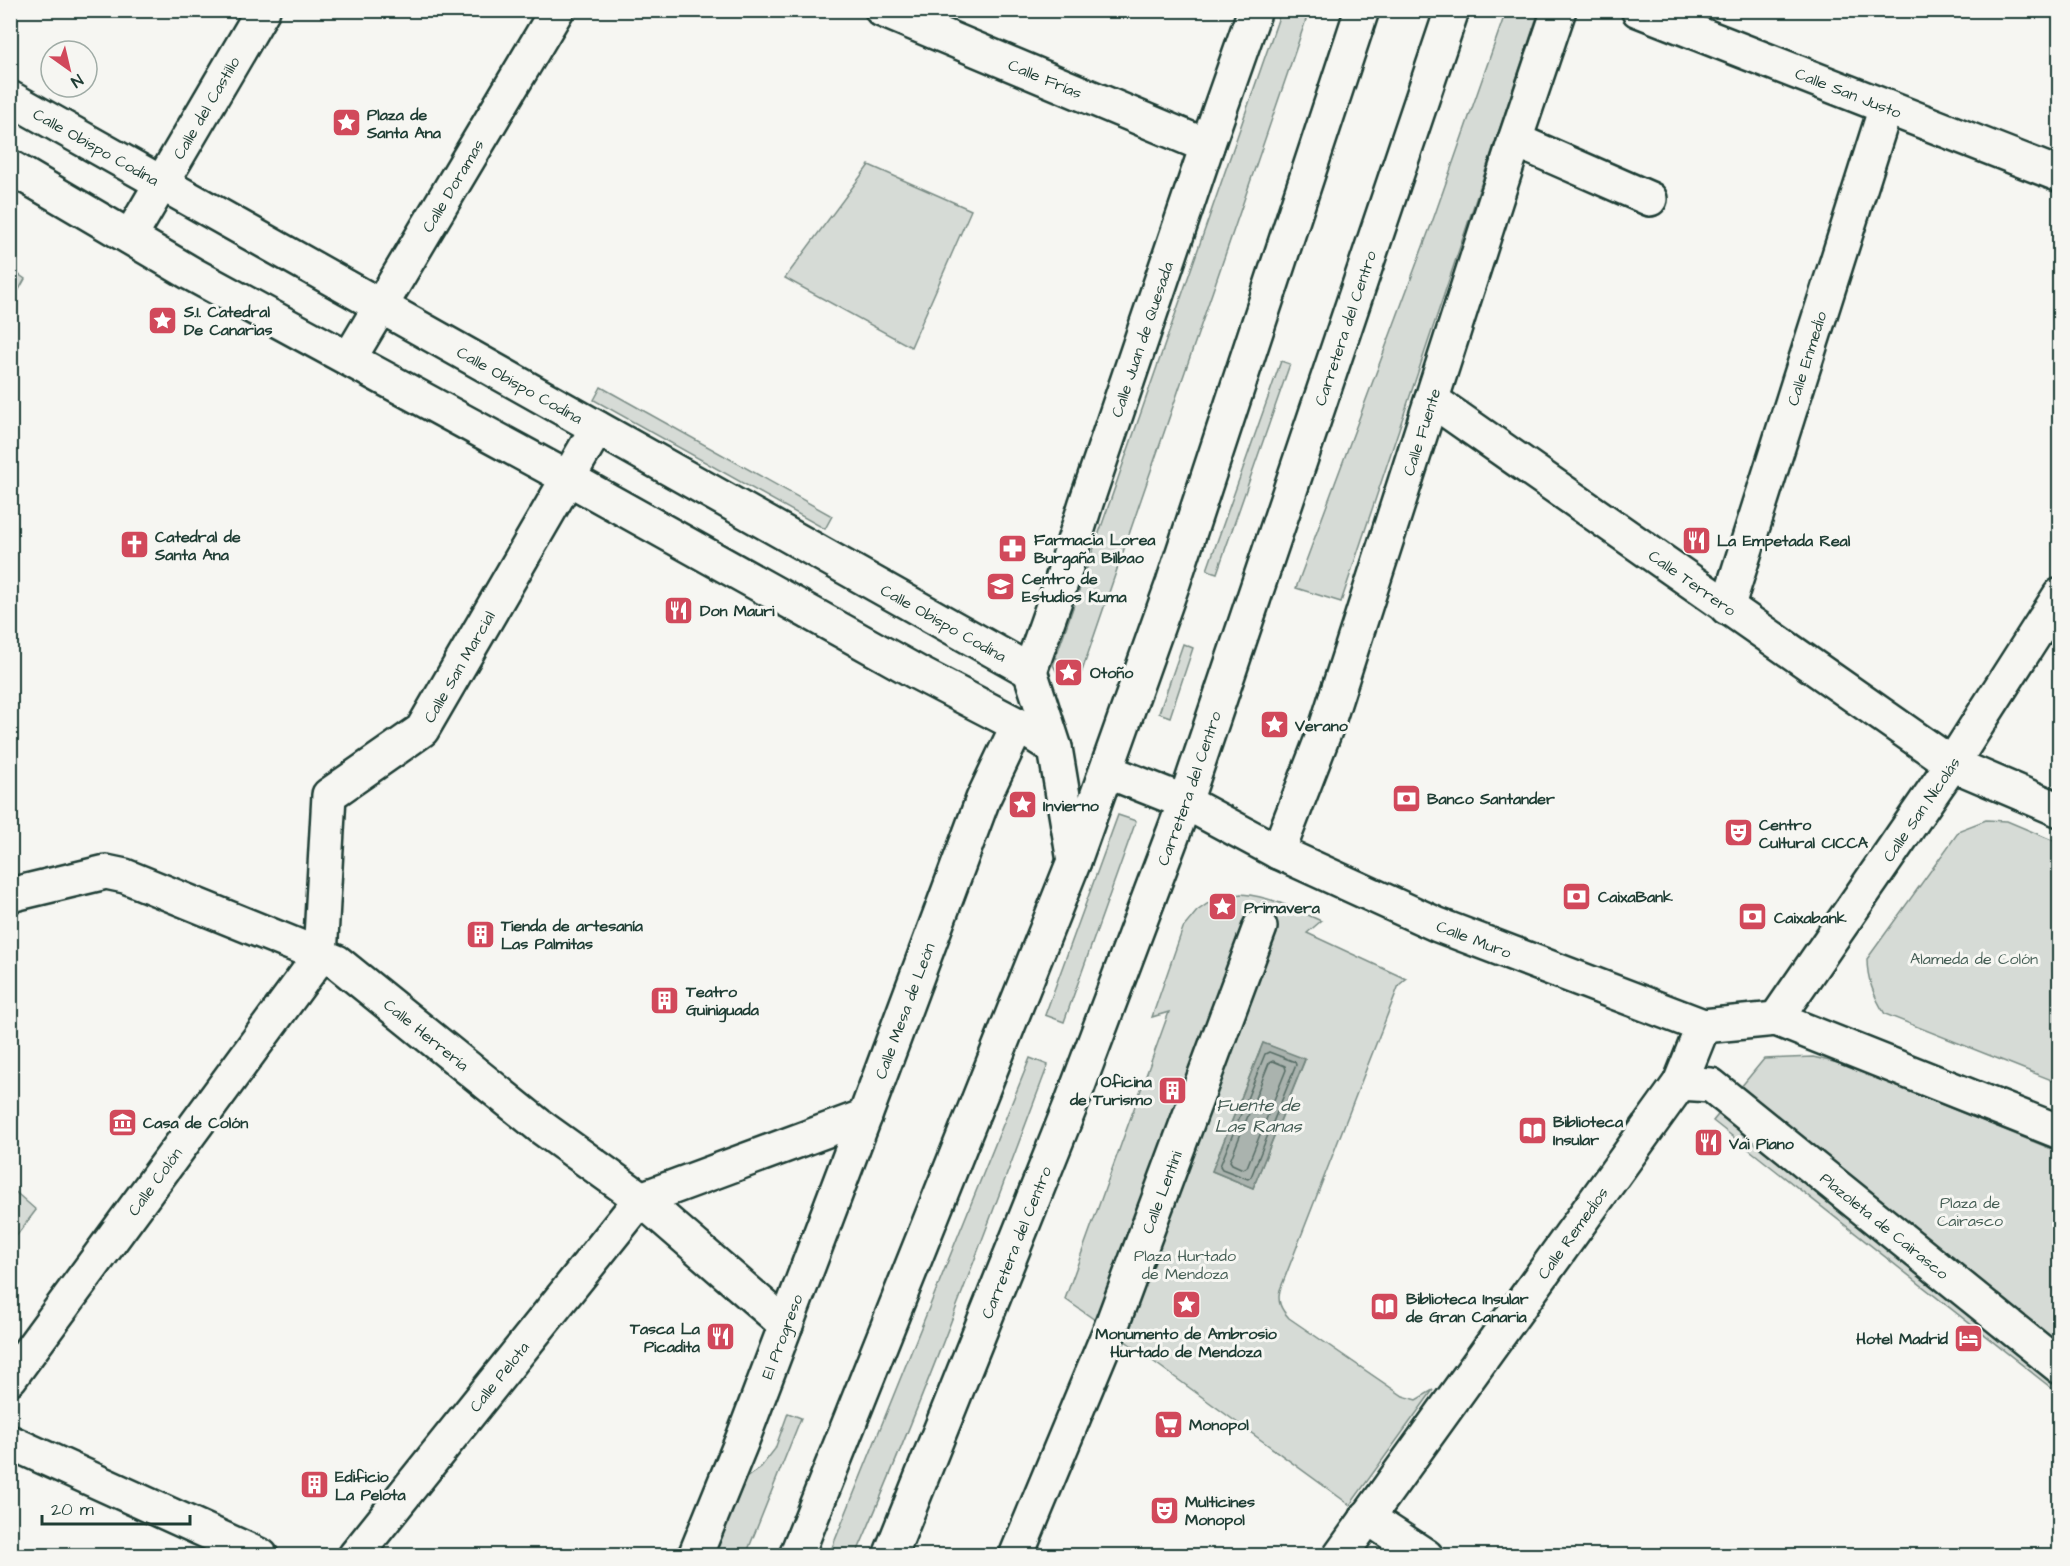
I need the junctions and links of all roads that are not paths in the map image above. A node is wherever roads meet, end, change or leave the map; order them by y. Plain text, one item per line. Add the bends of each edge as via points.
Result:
1 (263, 10) edge
2 (557, 10) edge
3 (882, 10) edge
4 (1255, 10) edge
5 (1362, 10) edge
6 (1452, 10) edge
7 (1559, 10) edge
8 (1638, 10) edge
9 (10, 98) edge
10 (1886, 107) junction
11 (1515, 140) junction
12 (1207, 146) junction
13 (10, 167) edge
14 (2060, 176) edge
15 (161, 183) junction
16 (1650, 199) dead end
17 (130, 237) junction
18 (380, 306) junction
19 (349, 359) junction
20 (1432, 400) junction
21 (597, 428) junction
22 (568, 478) junction
23 (2060, 595) edge
24 (1727, 608) junction
25 (1030, 671) junction
26 (1018, 725) junction
27 (1055, 748) junction
28 (1952, 764) junction
29 (1107, 771) junction
30 (1185, 802) junction
31 (2060, 810) edge
32 (1278, 852) junction
33 (1074, 861) junction
34 (10, 895) edge
35 (1260, 927) dead end
36 (320, 956) junction
37 (1776, 1019) junction
38 (1703, 1026) junction
39 (1696, 1084) junction
40 (865, 1116) junction
41 (2060, 1132) edge
42 (641, 1199) junction
43 (786, 1325) junction
44 (2060, 1367) edge
45 (10, 1378) edge
46 (10, 1442) edge
47 (1367, 1517) junction
48 (261, 1556) edge
49 (355, 1556) edge
50 (695, 1556) edge
51 (796, 1556) edge
52 (890, 1556) edge
53 (1016, 1556) edge
54 (1340, 1556) edge
55 (1426, 1556) edge

1 - 15 street, Calle del Castillo
2 - 18 street, Calle Doramas
3 - 12 street, Calle Frías
4 - 12 street, Calle Juan de Quesada
5 - 29 street
6 - 30 street, Carretera del Centro
7 - 11 street, Calle Fuente
8 - 10 street, Calle San Justo
9 - 15 street, Calle Obispo Codina
10 - 14 street, Calle San Justo
10 - 24 street, Calle Enmedio
11 - 16 street
11 - 20 street, Calle Fuente
12 - 25 street, Calle Juan de Quesada
13 - 17 street
15 - 17 street, Calle del Castillo
15 - 18 street, Calle Obispo Codina
17 - 19 street
18 - 19 street, Calle Doramas
18 - 21 street, Calle Obispo Codina
19 - 22 street
20 - 24 street, Calle Terrero
20 - 32 street, Calle Fuente via 1326,728
21 - 22 street, Calle San Marcial
21 - 25 street, Calle Obispo Codina
22 - 26 street
22 - 36 street, Calle San Marcial via 422,730 329,795
23 - 28 street, Calle San Nicolás
24 - 28 street, Calle Terrero
25 - 27 street
26 - 27 street
26 - 40 street, Calle Mesa de León via 982,799
27 - 33 street
28 - 31 street, Calle Terrero
28 - 37 street, Calle San Nicolás
29 - 30 street, Calle Muro
29 - 33 street
30 - 32 street, Calle Muro
30 - 52 street, Carretera del Centro via 1072,1102
32 - 38 street, Calle Muro via 1438,925
33 - 51 street
34 - 36 street, Calle Herrería via 106,872 125,876
35 - 53 street, Calle Lentini via 1110,1330
36 - 42 street, Calle Herrería via 337,962 541,1127
36 - 45 street, Calle Colón
37 - 38 street, Calle Muro
37 - 41 street
38 - 39 street, Calle Remedios
39 - 44 street, Plazoleta de Cairasco
39 - 47 street, Calle Remedios
40 - 42 street
40 - 43 street, El Progreso
42 - 43 street, Calle Herrería
42 - 49 street, Calle Pelota
43 - 50 street, El Progreso
46 - 48 street
47 - 54 street, Calle Remedios
47 - 55 street

